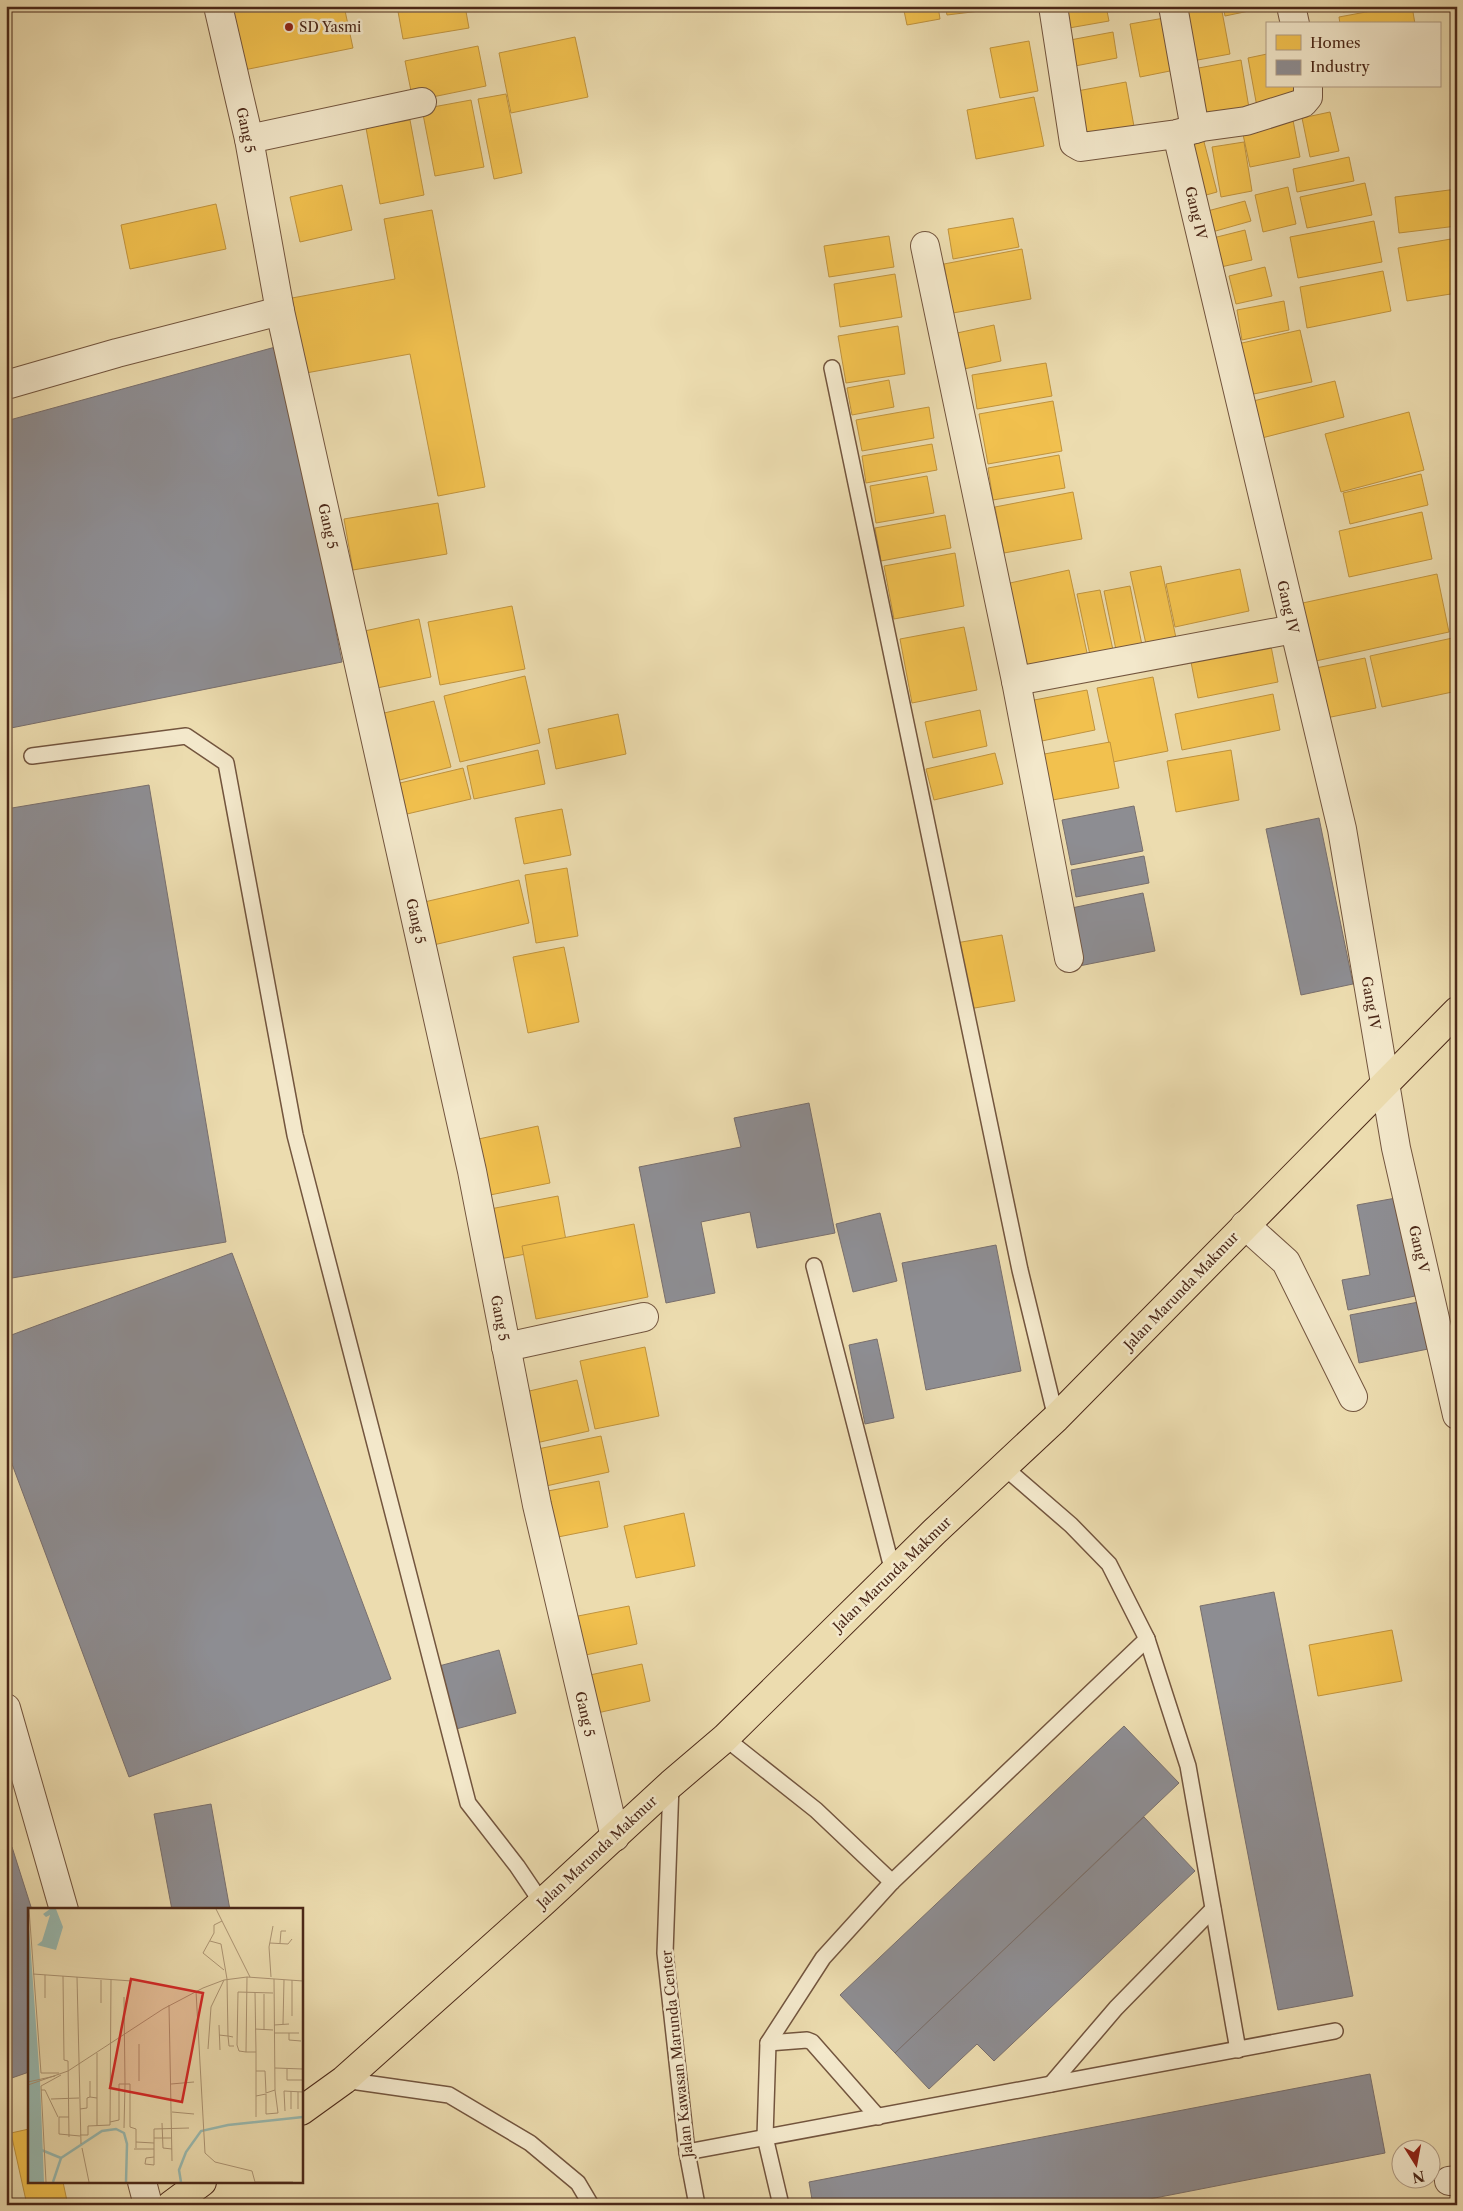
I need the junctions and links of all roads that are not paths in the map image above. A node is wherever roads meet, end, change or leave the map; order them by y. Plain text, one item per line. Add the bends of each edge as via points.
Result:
1 (218, 6) edge
2 (1053, 6) edge
3 (1173, 6) edge
4 (1291, 6) edge
5 (1295, 22) edge
6 (1308, 88) edge
7 (422, 102) dead end
8 (1186, 132) junction
9 (249, 139) junction
10 (925, 246) dead end
11 (280, 311) junction
12 (832, 368) dead end
13 (6, 385) edge
14 (1294, 629) junction
15 (1016, 681) junction
16 (32, 756) dead end
17 (1070, 958) dead end
18 (1457, 1011) edge
19 (1384, 1083) junction
20 (1246, 1224) junction
21 (814, 1266) dead end
22 (644, 1317) dead end
23 (506, 1347) junction
24 (1353, 1397) dead end
25 (1457, 1415) edge
26 (1056, 1418) junction
27 (1004, 1467) junction
28 (893, 1572) junction
29 (1147, 1639) junction
30 (6, 1708) edge
31 (725, 1738) junction
32 (671, 1784) junction
33 (615, 1836) junction
34 (892, 1882) junction
35 (542, 1903) junction
36 (63, 1908) edge
37 (1213, 1909) junction
38 (1335, 2032) dead end
39 (768, 2043) junction
40 (1238, 2050) junction
41 (344, 2080) junction
42 (1051, 2084) junction
43 (302, 2110) edge
44 (878, 2117) junction
45 (765, 2137) junction
46 (687, 2152) junction
47 (143, 2184) edge
48 (199, 2184) edge
49 (148, 2205) edge
50 (171, 2205) edge
51 (591, 2205) edge
52 (697, 2205) edge
53 (781, 2205) edge

1 - 9 street, Gang 5
2 - 8 street via 1074,142 1081,147
3 - 8 street, Gang IV
4 - 5 street
6 - 8 street via 1308,97 1303,103 1246,121
7 - 9 street
8 - 14 street, Gang IV
9 - 11 street, Gang 5
10 - 15 street
11 - 13 street
11 - 23 street, Gang 5 via 472,1171
12 - 26 lane via 1020,1270
14 - 15 street
14 - 19 street, Gang IV via 1342,829
15 - 17 street
16 - 35 lane via 186,736 226,763 295,1135 468,1803
18 - 19 main road, Jalan Marunda Makmur
19 - 20 main road, Jalan Marunda Makmur
19 - 25 street, Gang V
20 - 24 street via 1286,1262
20 - 26 main road, Jalan Marunda Makmur
21 - 28 lane
22 - 23 street
23 - 33 street, Gang 5 via 537,1505
26 - 27 main road, Jalan Marunda Makmur
27 - 28 main road, Jalan Marunda Makmur
27 - 29 lane via 1071,1525 1109,1564
28 - 31 main road, Jalan Marunda Makmur
29 - 34 lane
29 - 37 lane via 1188,1766
30 - 36 street
31 - 32 main road, Jalan Marunda Makmur
31 - 34 lane via 816,1810
32 - 33 main road, Jalan Marunda Makmur
32 - 46 lane, Jalan Kawasan Marunda Center via 665,1954
33 - 35 main road, Jalan Marunda Makmur
34 - 39 lane via 823,1958
35 - 41 main road, Jalan Marunda Makmur
37 - 40 lane
37 - 42 lane via 1116,2008
38 - 40 lane
39 - 44 lane via 812,2042
39 - 45 lane
40 - 42 lane
41 - 43 main road, Jalan Marunda Makmur
41 - 51 lane via 449,2095 530,2143 578,2183
42 - 44 lane
44 - 45 lane
45 - 46 lane
45 - 53 lane
46 - 52 lane, Jalan Kawasan Marunda Center
47 - 49 street
48 - 50 main road

